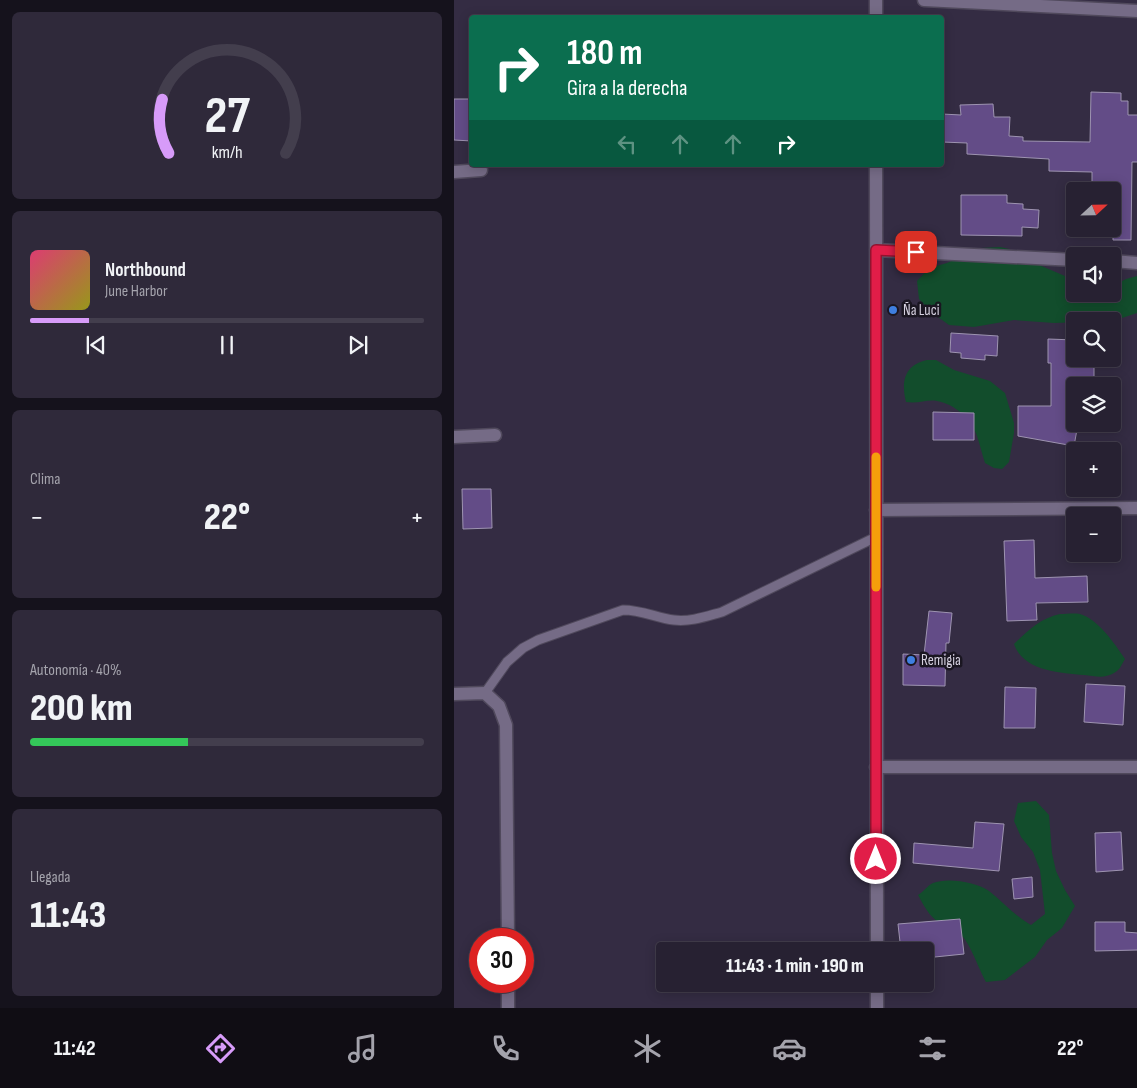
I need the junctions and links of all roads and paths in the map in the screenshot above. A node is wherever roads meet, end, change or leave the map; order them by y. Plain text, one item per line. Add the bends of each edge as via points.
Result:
1 (876, 0) edge
2 (924, 0) edge
3 (1137, 11) edge
4 (876, 15) edge
5 (876, 167) edge
6 (481, 170) dead end
7 (454, 172) edge
8 (876, 250) junction
9 (1066, 260) edge
10 (1121, 261) edge
11 (1137, 262) edge
12 (495, 435) dead end
13 (454, 437) edge
14 (1137, 508) edge
15 (876, 510) junction
16 (876, 537) junction
17 (485, 693) junction
18 (454, 694) edge
19 (876, 767) junction
20 (1137, 767) edge
21 (508, 928) edge
22 (877, 942) edge
23 (877, 992) edge
24 (508, 993) edge
25 (508, 1008) edge
26 (877, 1008) edge

1 - 4 street
2 - 3 street
5 - 8 street
6 - 7 street
8 - 9 street
8 - 15 street
10 - 11 street
12 - 13 street
14 - 15 street
15 - 16 street
16 - 17 lane via 722,612 697,619 675,620 637,610 623,610 538,640 507,662
16 - 19 street
17 - 18 street
17 - 21 street via 499,706 506,725
19 - 20 street
19 - 22 street
23 - 26 street
24 - 25 street

